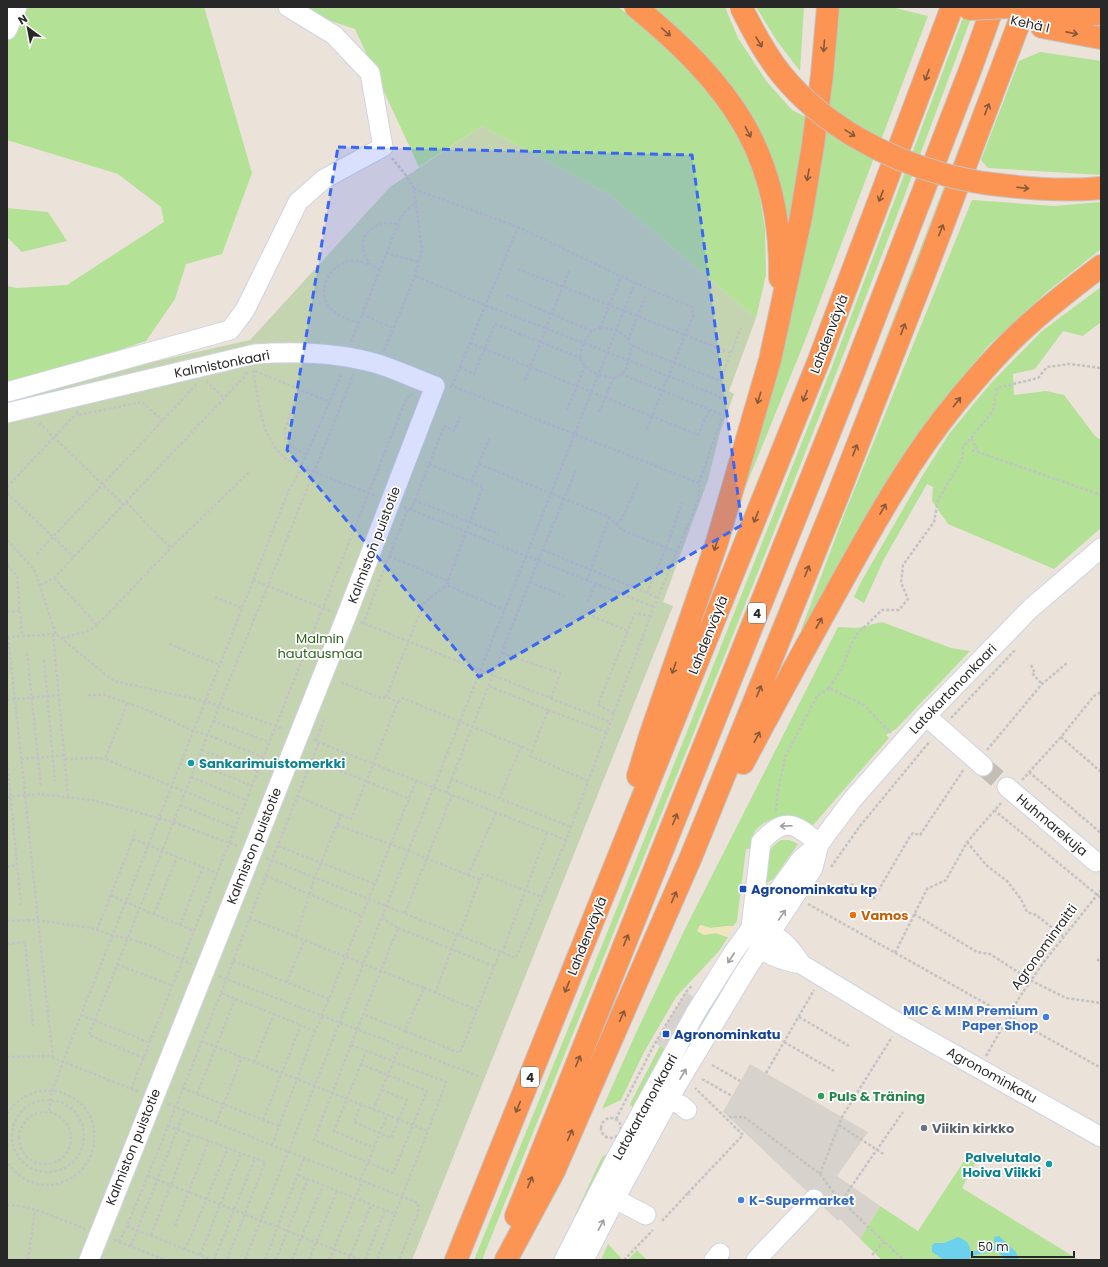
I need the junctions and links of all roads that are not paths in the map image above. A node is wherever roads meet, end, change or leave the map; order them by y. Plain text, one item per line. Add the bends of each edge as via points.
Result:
1 (17, 7) edge
2 (288, 7) edge
3 (636, 7) edge
4 (742, 7) edge
5 (828, 7) edge
6 (993, 7) edge
7 (1025, 7) edge
8 (961, 8) edge
9 (1101, 14) edge
10 (1045, 20) junction
11 (7, 30) edge
12 (1101, 38) edge
13 (1101, 188) edge
14 (1101, 266) edge
15 (770, 360) junction
16 (437, 385) joint
17 (7, 392) edge
18 (7, 413) edge
19 (1101, 548) edge
20 (926, 716) junction
21 (976, 764) tunnel mouth
22 (1010, 789) tunnel mouth
23 (819, 844) junction
24 (691, 857) junction
25 (1096, 862) dead end
26 (592, 925) junction
27 (751, 930) junction
28 (765, 940) junction
29 (661, 1095) junction
30 (687, 1110) dead end
31 (1101, 1137) edge
32 (615, 1199) junction
33 (814, 1199) dead end
34 (646, 1215) dead end
35 (759, 1259) edge
36 (88, 1260) edge
37 (456, 1260) edge
38 (500, 1260) edge
39 (506, 1260) edge
40 (564, 1260) edge
41 (584, 1260) edge

1 - 11 street
2 - 17 street via 334,35 370,73 383,147 324,179 298,202 245,310 230,330
3 -> 15 highway via 683,48 710,77 733,106 762,162 777,222 780,277
4 -> 13 highway, bridge via 757,39 782,75 812,106 849,133 876,147 945,175 984,183 1037,190
5 -> 15 highway via 813,145 801,217
38 -> 6 highway, 4 via 851,378
24 -> 7 highway via 841,487
8 - 10 highway, bridge via 1007,7
8 -> 26 highway, Lahdenväylä / 4
9 - 10 highway
10 -> 12 highway, Kehä I
24 -> 14 highway via 864,542 919,453 958,400 995,358 1027,326
15 -> 26 highway via 717,542 650,736
16 - 18 street, Kalmistonkaari via 352,355 291,352 255,354 201,372 76,406
16 - 36 street, Kalmiston puistotie via 403,506 252,852
19 - 20 street, Latokartanonkaari via 1030,609
20 - 21 street
20 - 23 street, Latokartanonkaari via 852,800
22 - 25 street, Huhmarekuja
23 - 27 street, Latokartanonkaari via 801,859
23 -> 27 street via 793,826 784,825 776,828 760,842
28 -> 23 street, Latokartanonkaari via 813,868
39 -> 24 highway via 554,1170
26 -> 37 highway, Lahdenväylä / 4
27 - 28 street
27 -> 29 street, Latokartanonkaari via 712,987
29 -> 28 street, Latokartanonkaari
28 - 31 street, Agronominkatu via 784,960 801,964 900,1024
29 - 30 street
29 - 32 street, Latokartanonkaari
29 - 40 street, Latokartanonkaari via 613,1164
32 - 34 street
41 -> 32 street, Latokartanonkaari
33 - 35 street

